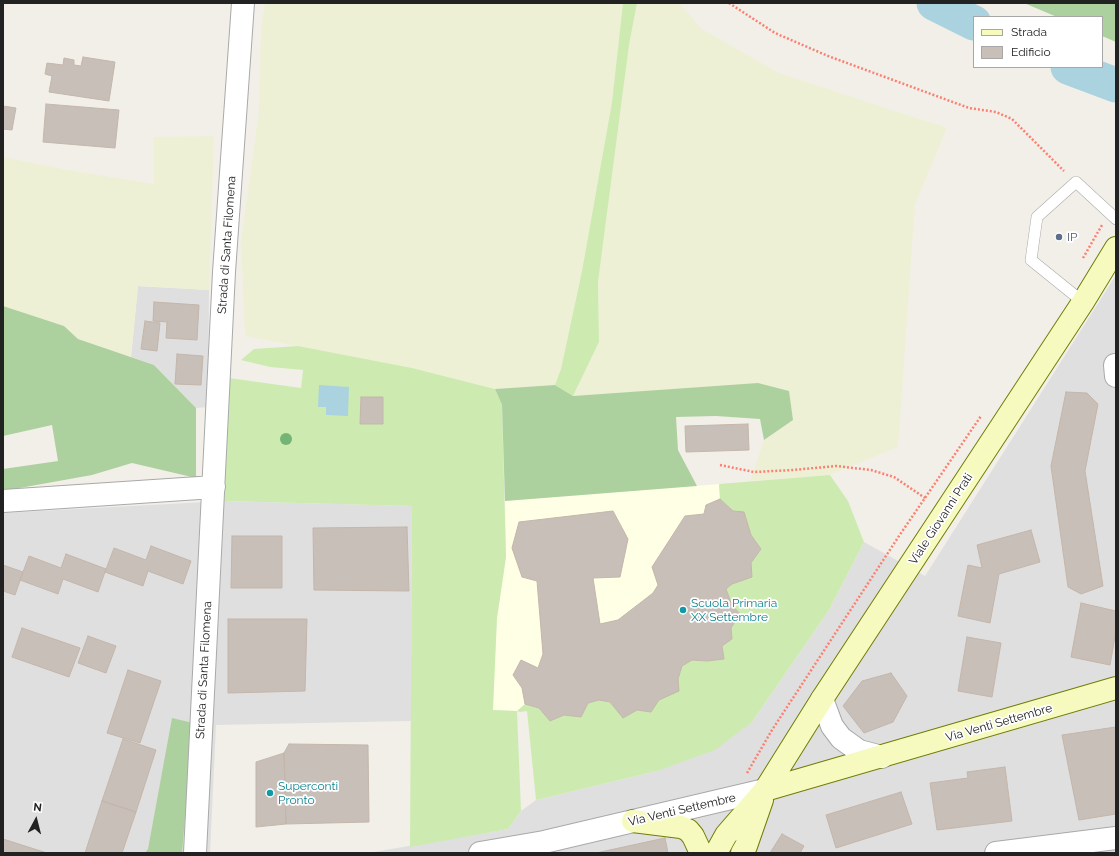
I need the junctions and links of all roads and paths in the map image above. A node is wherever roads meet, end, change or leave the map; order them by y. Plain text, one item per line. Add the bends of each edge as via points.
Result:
1 (243, 3) edge
2 (729, 3) edge
3 (1076, 182) junction
4 (1113, 216) edge
5 (1116, 248) edge
6 (1082, 260) dead end
7 (1083, 302) junction
8 (983, 413) dead end
9 (720, 465) dead end
10 (214, 487) junction
11 (925, 498) junction
12 (3, 502) edge
13 (1116, 688) edge
14 (822, 699) junction
15 (772, 730) dead end
16 (882, 757) junction
17 (765, 790) junction
18 (633, 821) junction
19 (1116, 838) edge
20 (195, 853) edge
21 (480, 853) edge
22 (701, 853) edge
23 (716, 853) edge
24 (742, 853) edge
25 (996, 853) edge

1 - 10 street, Strada di Santa Filomena via 224,272
2 - 3 path via 775,33 828,56 969,108 996,112 1012,119
3 - 4 lane
3 - 7 lane via 1037,217 1031,260
4 - 6 path
5 - 7 main road, Viale Giovanni Prati
7 - 14 main road, Viale Giovanni Prati
8 - 11 path
9 - 11 path via 754,472 836,466 871,470 894,477
10 - 12 street
10 - 20 street, Strada di Santa Filomena
11 - 15 path
13 - 16 main road, Via Venti Settembre
14 - 16 street via 832,726 841,738 859,751
14 - 17 main road, Viale Giovanni Prati
16 - 17 main road, Via Venti Settembre
17 - 18 street, Via Venti Settembre
17 - 23 main road via 726,835
17 - 24 main road
18 - 21 street, Via Venti Settembre via 544,842
18 - 22 main road via 688,830
19 - 25 street

